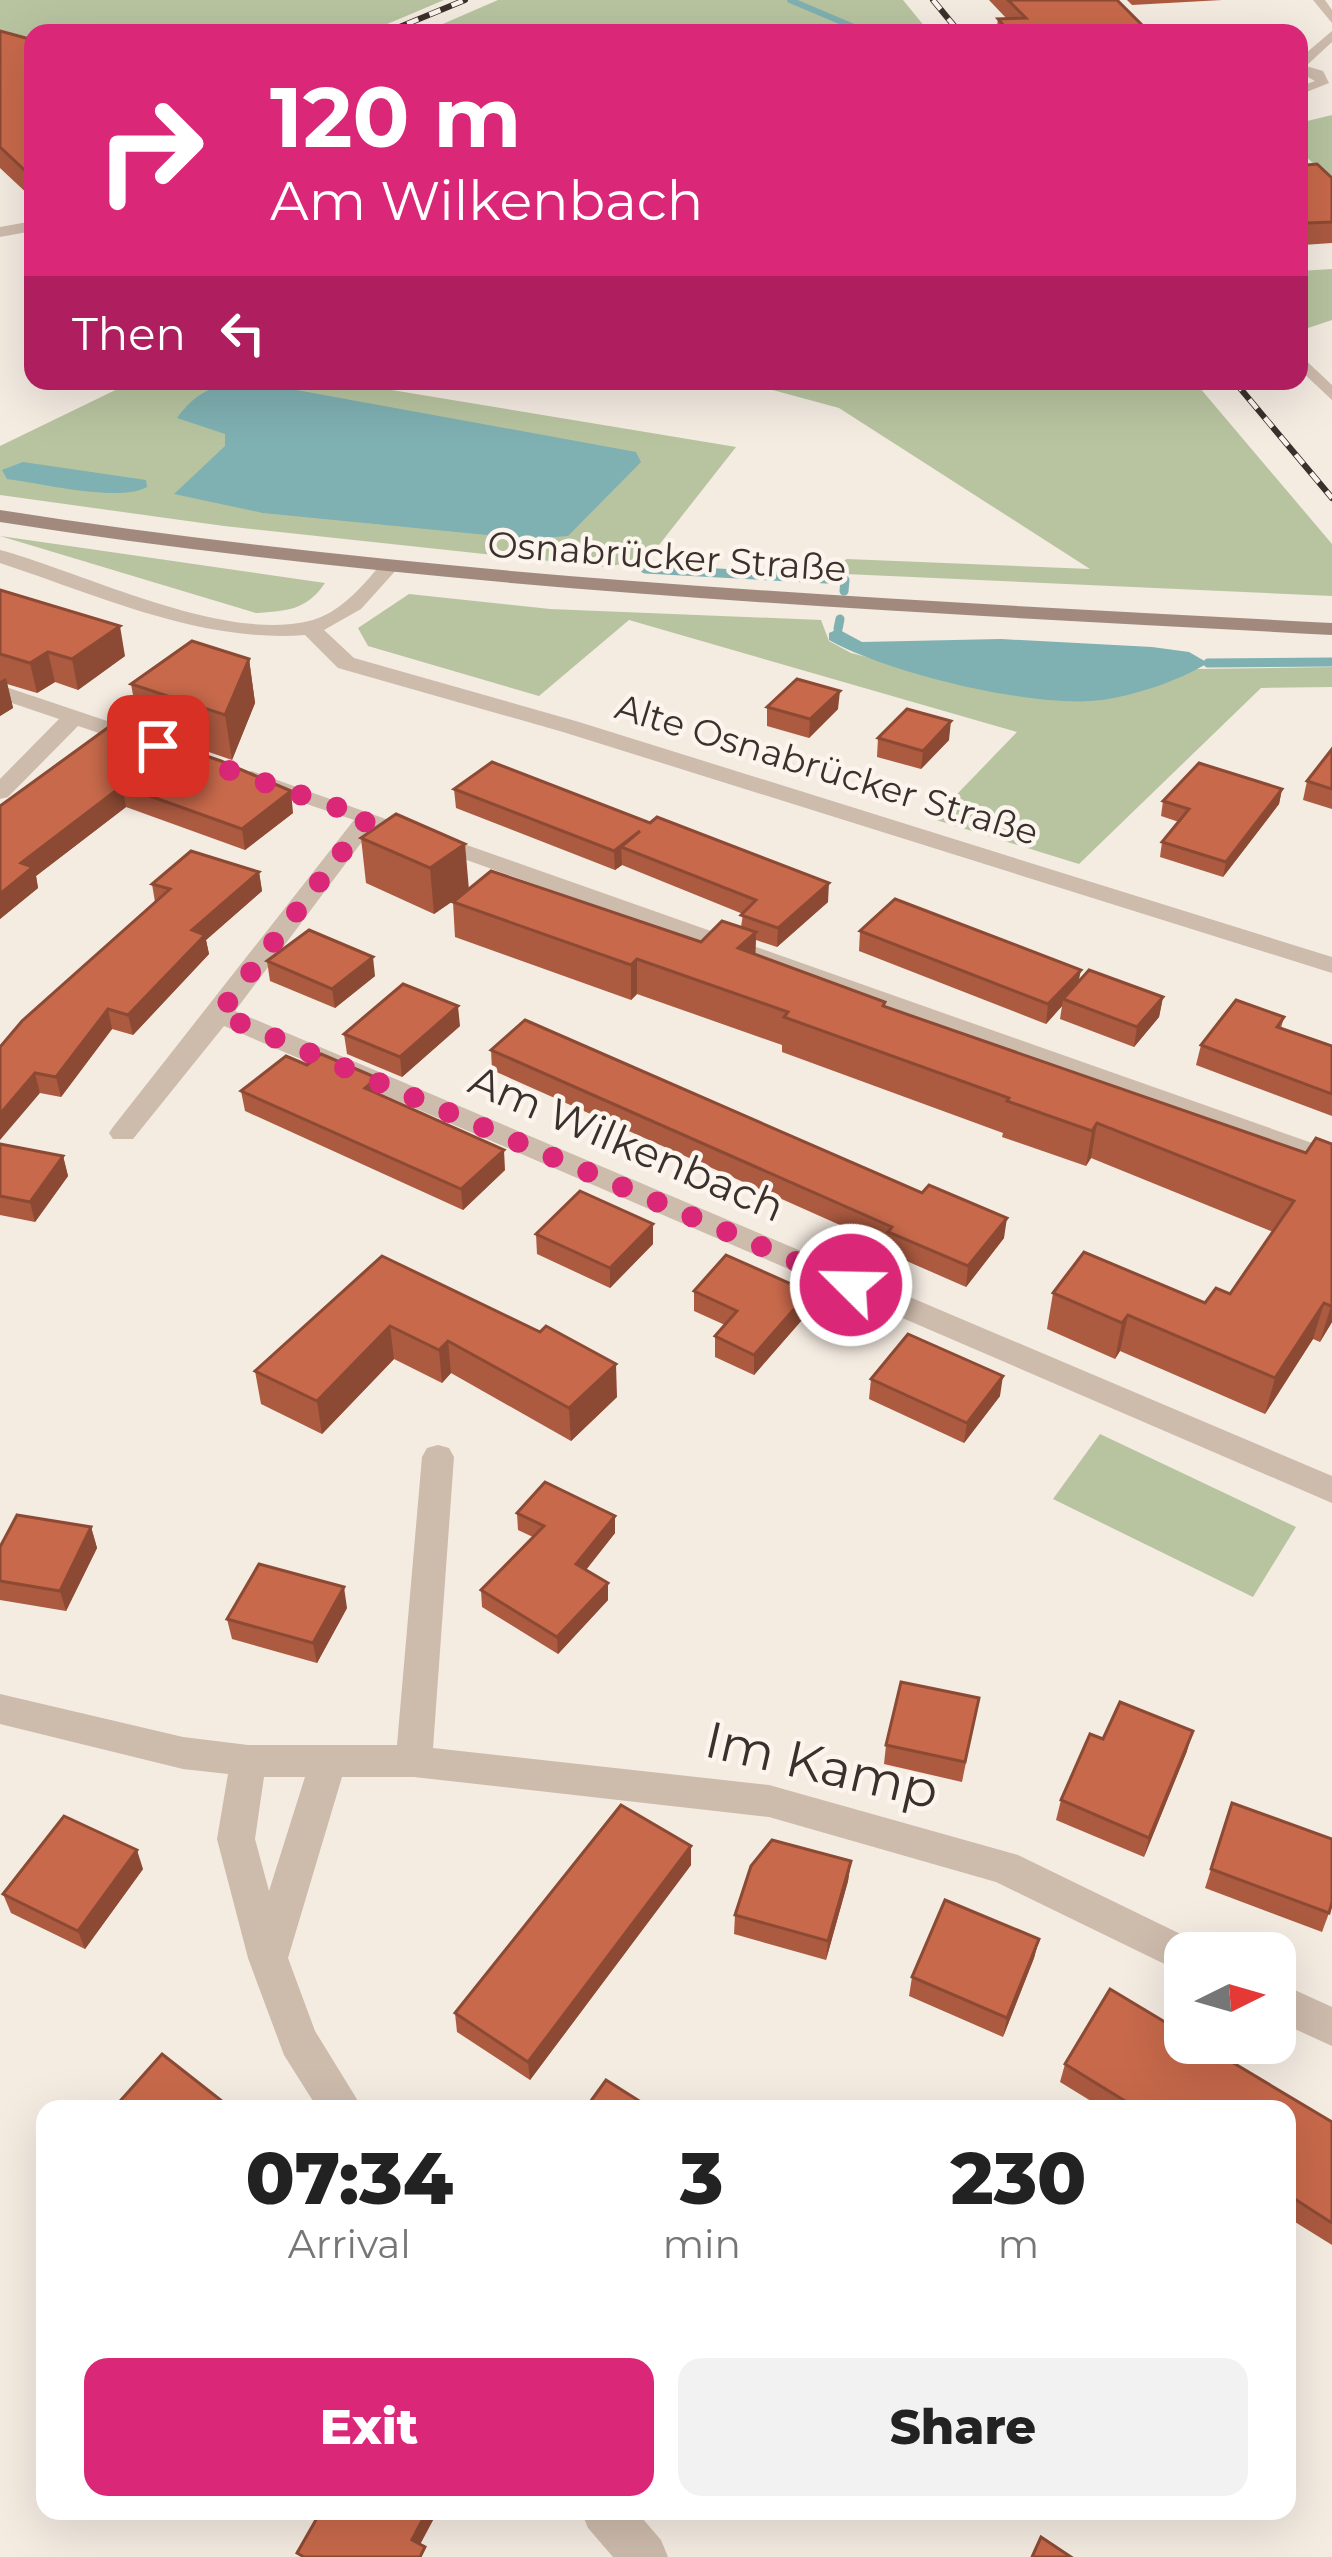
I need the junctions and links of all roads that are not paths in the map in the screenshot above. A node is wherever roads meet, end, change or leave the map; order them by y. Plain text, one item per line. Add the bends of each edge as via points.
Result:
1 (1319, 0) edge
2 (1332, 19) edge
3 (1332, 35) edge
4 (1308, 58) edge
5 (1308, 70) edge
6 (1308, 88) edge
7 (1308, 369) edge
8 (1332, 395) edge
9 (0, 516) edge
10 (0, 556) edge
11 (388, 568) junction
12 (310, 628) junction
13 (1332, 629) edge
14 (0, 692) edge
15 (74, 717) junction
16 (165, 748) edge
17 (233, 771) edge
18 (0, 791) edge
19 (368, 818) junction
20 (1332, 965) edge
21 (219, 1014) junction
22 (123, 1133) dead end
23 (1332, 1160) edge
24 (438, 1456) dead end
25 (1332, 1490) edge
26 (0, 1708) edge
27 (248, 1761) junction
28 (414, 1761) junction
29 (328, 1762) junction
30 (1164, 1946) edge
31 (268, 1958) junction
32 (1296, 2010) edge
33 (1332, 2027) edge
34 (336, 2100) edge
35 (613, 2520) edge
36 (644, 2557) edge

1 - 2 street
3 - 4 street
5 - 6 street via 1322,83
7 - 8 street
9 - 11 main road, Osnabrücker Straße
10 - 12 street via 247,632
11 - 12 street via 355,606
11 - 13 main road, Osnabrücker Straße via 569,586
12 - 20 street, Alte Osnabrücker Straße via 346,662
14 - 15 street
15 - 16 street
15 - 18 street
17 - 19 street
19 - 21 street
19 - 23 street
21 - 22 street
21 - 25 street, Am Wilkenbach
24 - 28 street
26 - 27 street, Im Kamp
27 - 29 street, Im Kamp
27 - 31 street via 236,1839
28 - 29 street, Im Kamp
28 - 30 street, Im Kamp via 770,1801 1004,1867
29 - 31 street
31 - 34 street via 298,2041
32 - 33 street
35 - 36 street

